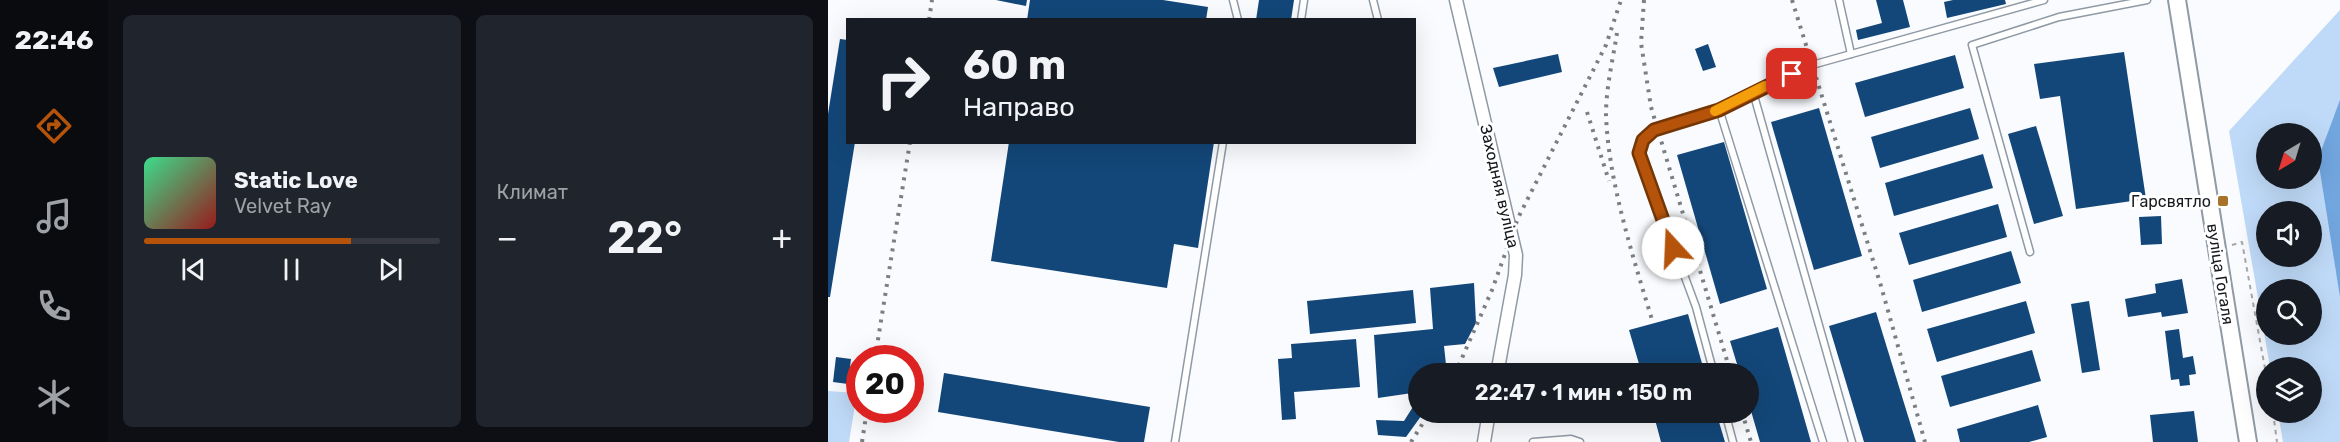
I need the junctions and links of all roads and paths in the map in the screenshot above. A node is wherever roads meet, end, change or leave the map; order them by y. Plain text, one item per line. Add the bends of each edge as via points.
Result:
1 (1233, 0) edge
2 (1304, 0) edge
3 (1373, 0) edge
4 (1456, 0) edge
5 (1839, 0) edge
6 (2044, 0) edge
7 (2147, 0) edge
8 (2177, 0) edge
9 (1238, 18) edge
10 (1301, 18) edge
11 (1378, 18) edge
12 (1851, 54) junction
13 (1753, 92) junction
14 (1719, 110) junction
15 (1223, 144) edge
16 (2232, 245) dead end
17 (2030, 252) dead end
18 (2263, 357) edge
19 (1499, 363) edge
20 (1711, 363) edge
21 (1487, 423) edge
22 (1728, 423) edge
23 (2274, 423) edge
24 (1175, 442) edge
25 (1484, 442) edge
26 (1533, 442) edge
27 (1580, 442) edge
28 (1733, 442) edge
29 (1823, 442) edge
30 (1852, 442) edge
31 (2248, 442) edge
32 (2277, 442) edge

1 - 9 lane
2 - 10 lane
3 - 11 lane
4 - 19 street, Заходняя вуліца via 1516,255
5 - 12 lane
6 - 12 lane
7 - 17 lane via 2059,17 1972,45
8 - 31 main road, вуліца Гогаля
12 - 13 lane via 1812,65
13 - 14 lane
13 - 30 lane
14 - 20 lane via 1654,130 1643,140 1639,153 1696,307
14 - 29 lane
15 - 24 lane
16 - 18 path via 2242,242
21 - 25 street
22 - 28 lane
23 - 32 path
26 - 27 lane

